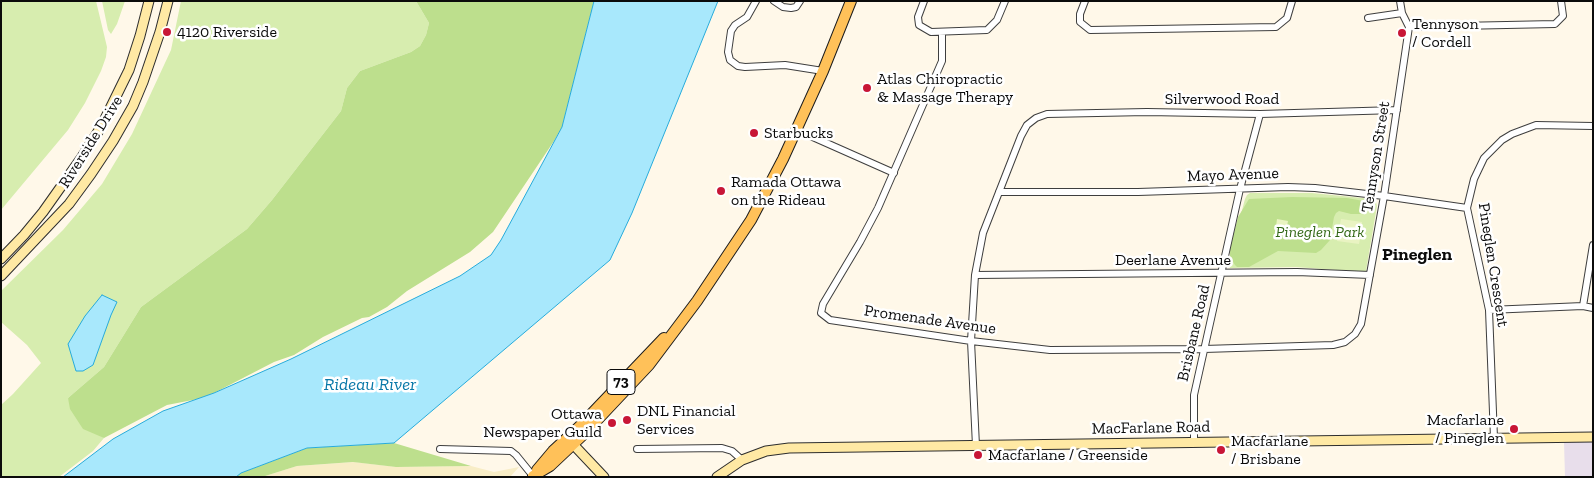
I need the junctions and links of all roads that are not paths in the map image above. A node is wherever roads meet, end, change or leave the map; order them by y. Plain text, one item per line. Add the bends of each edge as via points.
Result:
1 (149, 1) edge
2 (168, 1) edge
3 (756, 1) edge
4 (774, 1) edge
5 (800, 1) edge
6 (851, 1) edge
7 (924, 1) edge
8 (1004, 1) edge
9 (1085, 1) edge
10 (1292, 1) edge
11 (1400, 1) edge
12 (1561, 1) edge
13 (1402, 13) junction
14 (1368, 18) dead end
15 (1409, 27) junction
16 (942, 32) junction
17 (823, 71) junction
18 (1397, 110) junction
19 (1260, 114) junction
20 (1593, 126) edge
21 (797, 130) junction
22 (894, 173) junction
23 (1240, 189) junction
24 (999, 192) junction
25 (1384, 196) junction
26 (1467, 208) junction
27 (1593, 245) edge
28 (1, 259) edge
29 (1221, 273) junction
30 (975, 275) junction
31 (1370, 275) junction
32 (1, 276) edge
33 (1583, 306) junction
34 (1593, 308) edge
35 (1489, 310) junction
36 (971, 341) junction
37 (1346, 342) joint
38 (1204, 349) junction
39 (1593, 437) edge
40 (1494, 438) junction
41 (570, 441) junction
42 (1194, 442) junction
43 (976, 446) junction
44 (440, 449) dead end
45 (638, 449) dead end
46 (742, 460) junction
47 (532, 476) edge
48 (604, 477) edge
49 (717, 477) edge

1 - 28 street, Riverside Drive via 128,70 101,127 43,212
2 - 32 street, Riverside Drive via 143,82 113,141 69,204
3 - 17 street via 747,17 730,31 730,60 744,67 786,65
4 - 5 street via 791,8
6 - 17 main road, 73
7 - 16 street via 918,17 919,25 931,32
8 - 16 street via 997,20 987,30
9 - 10 street via 1080,22 1090,30 1276,28 1287,18
11 - 13 street
12 - 15 street via 1563,16 1555,24
13 - 14 street
13 - 15 street
15 - 18 street, Tennyson Street
16 - 22 street, Promenade Avenue via 942,61
17 - 21 main road, 73
18 - 19 street, Silverwood Road
18 - 25 street, Tennyson Street
19 - 23 street, Brisbane Road
19 - 24 street, Silverwood Road via 1047,114 1027,125 1020,136
20 - 26 street, Pineglen Crescent via 1536,125 1502,140 1484,158 1474,179
21 - 22 street
21 - 41 main road, 73 via 751,220 708,285 677,327 642,359
22 - 36 street, Promenade Avenue via 821,313 830,320
23 - 24 street, Mayo Avenue
23 - 25 street, Mayo Avenue via 1314,188
23 - 29 street, Brisbane Road
24 - 30 street via 983,233
25 - 26 street, Mayo Avenue
25 - 31 street, Tennyson Street
26 - 35 street, Pineglen Crescent
27 - 33 street
29 - 30 street, Deerlane Avenue
29 - 31 street, Deerlane Avenue
29 - 38 street, Brisbane Road
30 - 36 street
31 - 37 street, Tennyson Street via 1361,324
33 - 34 street
33 - 35 street
35 - 40 street, Pineglen Crescent
36 - 38 street, Promenade Avenue via 1050,350
36 - 43 street
37 - 38 street, Promenade Avenue via 1333,346
38 - 42 street, Brisbane Road via 1194,395
39 - 40 street, MacFarlane Road
40 - 42 street, MacFarlane Road
41 - 47 main road, 73 via 544,461
41 - 48 street
42 - 43 street, MacFarlane Road
43 - 46 street, MacFarlane Road via 789,448 766,451
44 - 47 street via 511,451
45 - 46 street via 722,448 732,451
46 - 49 street, MacFarlane Road

